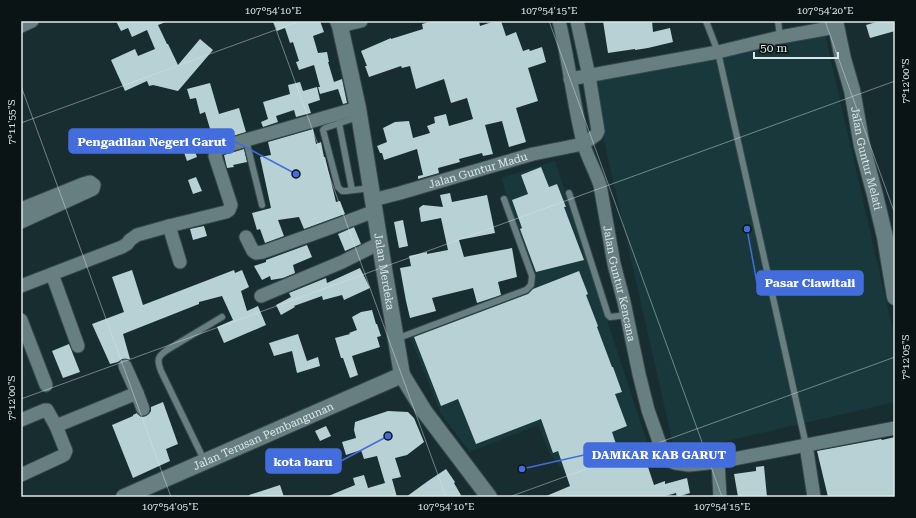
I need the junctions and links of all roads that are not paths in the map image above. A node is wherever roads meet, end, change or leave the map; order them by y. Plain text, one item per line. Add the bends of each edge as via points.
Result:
1 (32, 21) edge
2 (361, 21) edge
3 (559, 21) edge
4 (577, 21) edge
5 (706, 21) edge
6 (778, 21) edge
7 (339, 24) edge
8 (836, 24) edge
9 (21, 26) edge
10 (780, 37) junction
11 (718, 52) junction
12 (589, 76) junction
13 (570, 79) junction
14 (359, 112) junction
15 (339, 123) junction
16 (246, 140) junction
17 (583, 144) junction
18 (352, 190) junction
19 (569, 193) dead end
20 (373, 199) junction
21 (504, 199) dead end
22 (262, 205) dead end
23 (28, 211) edge
24 (21, 222) edge
25 (168, 226) junction
26 (246, 237) dead end
27 (380, 243) junction
28 (180, 262) dead end
29 (52, 274) junction
30 (21, 286) edge
31 (261, 296) dead end
32 (895, 297) edge
33 (627, 315) junction
34 (222, 317) dead end
35 (21, 320) edge
36 (396, 338) junction
37 (78, 346) dead end
38 (125, 366) dead end
39 (402, 375) junction
40 (46, 385) dead end
41 (137, 393) junction
42 (144, 409) dead end
43 (21, 420) edge
44 (56, 426) junction
45 (895, 428) edge
46 (806, 445) junction
47 (205, 462) junction
48 (718, 462) junction
49 (21, 476) edge
50 (124, 497) edge
51 (489, 497) edge
52 (720, 497) edge
53 (814, 497) edge

1 - 9 street
2 - 7 street
3 - 13 street, Jalan Guntur Kencana
4 - 12 street
5 - 11 lane
6 - 10 lane
7 - 14 street, Jalan Merdeka
8 - 10 street
8 - 32 street, Jalan Guntur Melati via 862,146 885,237
10 - 11 street
11 - 12 street
11 - 46 lane
12 - 13 street
12 - 17 street via 598,131
13 - 17 street, Jalan Guntur Kencana
14 - 15 lane
14 - 16 street
14 - 20 street, Jalan Merdeka
15 - 18 lane
15 - 18 lane via 324,130 338,187 342,191
16 - 22 lane
16 - 25 street via 216,151 215,156 230,205 229,210
17 - 20 street, Jalan Guntur Madu via 533,154
17 - 33 street, Jalan Guntur Kencana via 600,185 614,264
18 - 20 lane
19 - 33 lane via 608,315
20 - 26 street, Jalan Guntur Madu via 327,229 263,252 253,251
20 - 27 street, Jalan Merdeka
21 - 36 lane via 532,276 531,286
23 - 24 street
25 - 28 street
25 - 29 street via 137,234 122,247
27 - 31 street
27 - 36 street, Jalan Merdeka
29 - 30 street
29 - 37 street
33 - 48 street, Jalan Guntur Kencana via 648,410 666,459 688,465
34 - 47 lane via 167,350 158,360
35 - 40 street
36 - 39 street, Jalan Merdeka
38 - 41 street
39 - 47 street, Jalan Terusan Pembangunan
39 - 51 street, Jalan Merdeka via 424,412
41 - 42 street
41 - 44 street
43 - 44 street via 48,410
44 - 49 street via 65,449 64,455
45 - 46 street
46 - 48 street
46 - 53 street
47 - 50 street, Jalan Terusan Pembangunan
48 - 52 street

